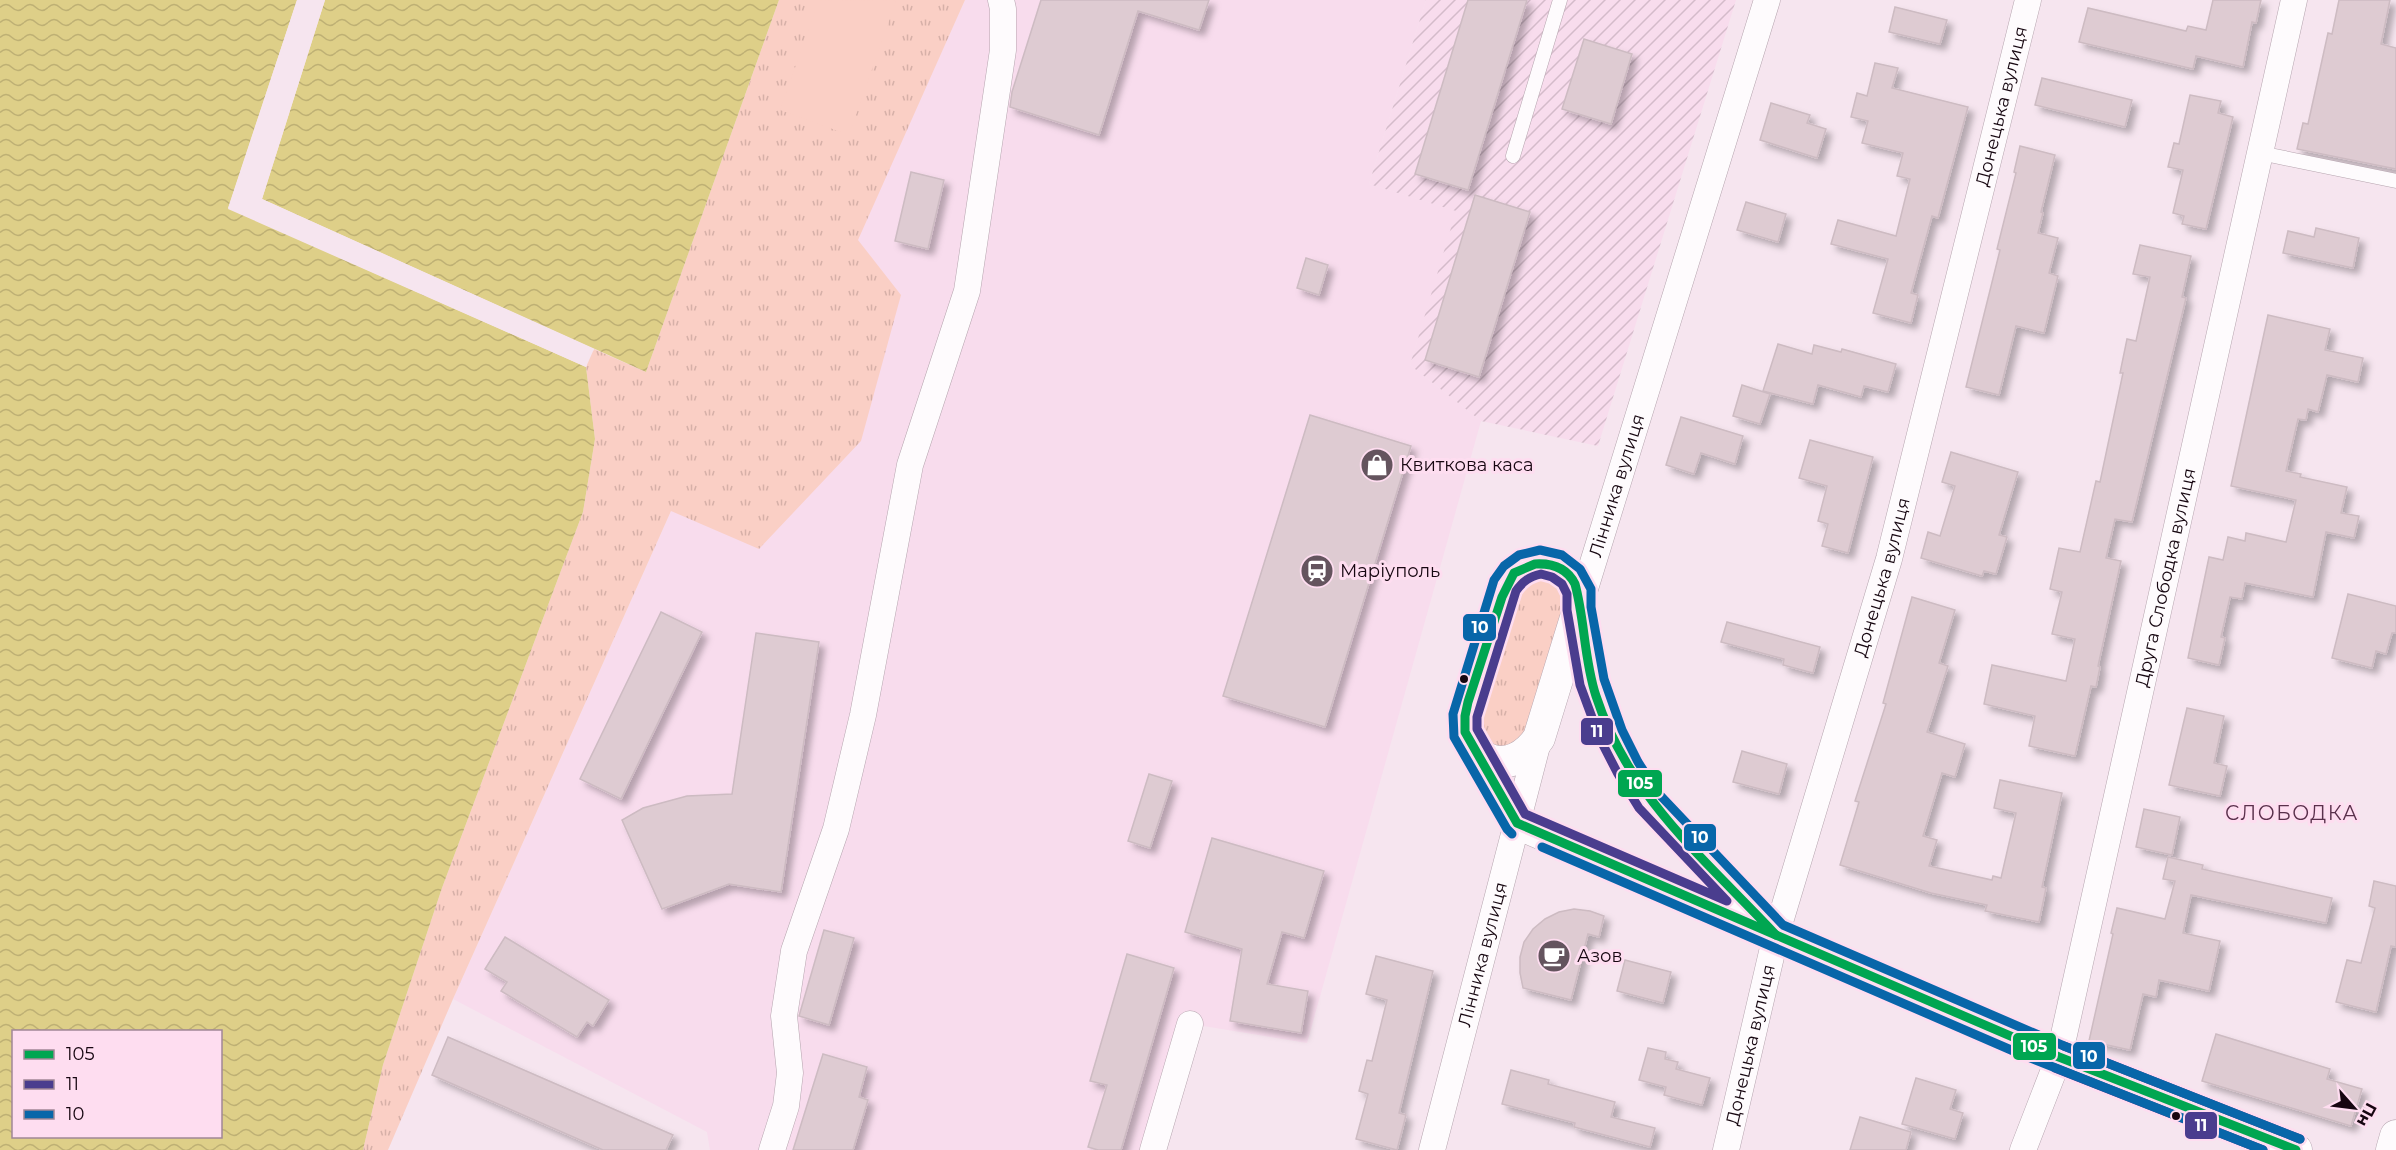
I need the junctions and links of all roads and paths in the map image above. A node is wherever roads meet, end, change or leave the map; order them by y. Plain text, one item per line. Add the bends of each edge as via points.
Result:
1 (1000, 0) edge
2 (1560, 0) edge
3 (1767, 0) edge
4 (2028, 0) edge
5 (2294, 0) edge
6 (2260, 153) junction
7 (1513, 156) dead end
8 (2396, 181) edge
9 (1557, 566) junction
10 (1589, 576) junction
11 (1579, 608) junction
12 (1539, 738) junction
13 (1472, 747) junction
14 (1517, 823) junction
15 (1776, 935) junction
16 (1190, 1024) dead end
17 (2059, 1057) junction
18 (2396, 1136) edge
19 (772, 1150) edge
20 (1153, 1150) edge
21 (1432, 1150) edge
22 (1725, 1150) edge
23 (2023, 1150) edge
24 (2296, 1150) edge
25 (2392, 1150) edge

1 - 19 street via 1003,50 967,291 910,465 863,715 836,829 794,951 784,1016 790,1073 786,1106
2 - 7 lane
3 - 10 street, Лінника вулиця
4 - 15 street, Донецька вулиця via 1888,559
5 - 6 street, Друга Слободка вулиця
6 - 8 lane
6 - 17 street, Друга Слободка вулиця
9 - 10 street
9 - 11 street via 1571,576 1579,591
9 - 13 street via 1540,562 1526,565 1505,586 1465,716 1465,732
10 - 11 street, Лінника вулиця
11 - 12 street, Лінника вулиця
11 - 15 street via 1592,682 1628,768 1648,800
12 - 13 street via 1530,752 1516,760 1484,758
12 - 14 street, Лінника вулиця
13 - 14 street
14 - 15 street
14 - 21 street, Лінника вулиця
15 - 17 street
15 - 22 street, Донецька вулиця
16 - 20 street
17 - 23 street, Друга Слободка вулиця
17 - 24 street
18 - 25 street

